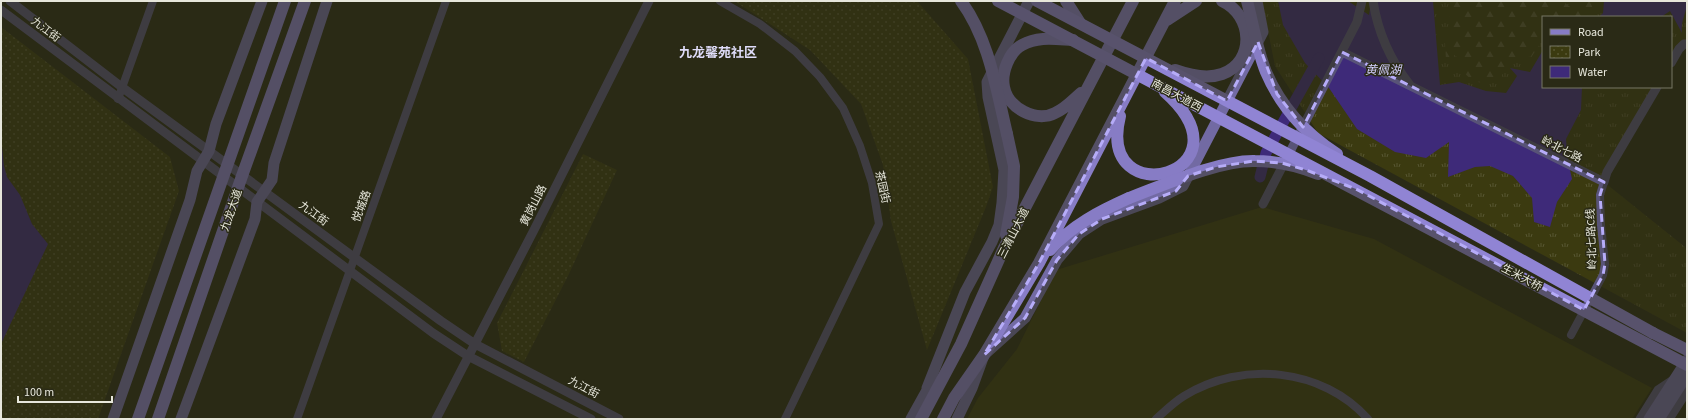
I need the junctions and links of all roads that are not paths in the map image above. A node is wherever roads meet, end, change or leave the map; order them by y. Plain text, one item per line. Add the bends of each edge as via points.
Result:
1 (10, 1) edge
2 (153, 1) edge
3 (262, 1) edge
4 (285, 1) edge
5 (306, 1) edge
6 (327, 1) edge
7 (446, 1) edge
8 (649, 1) edge
9 (720, 1) edge
10 (961, 1) edge
11 (998, 1) edge
12 (1029, 1) edge
13 (1037, 1) edge
14 (1066, 1) edge
15 (1128, 1) edge
16 (1132, 1) edge
17 (1175, 1) edge
18 (1196, 1) edge
19 (1247, 1) edge
20 (1257, 1) edge
21 (1362, 1) edge
22 (1373, 1) edge
23 (1226, 3) edge
24 (1, 10) edge
25 (1125, 14) junction
26 (1164, 22) junction
27 (1080, 23) junction
28 (1073, 40) junction
29 (1687, 44) edge
30 (1342, 52) junction
31 (1672, 61) edge
32 (1159, 65) junction
33 (1156, 84) junction
34 (1088, 87) junction
35 (1412, 87) junction
36 (123, 88) junction
37 (1656, 88) edge
38 (118, 99) junction
39 (1123, 101) junction
40 (209, 151) junction
41 (203, 162) junction
42 (226, 164) junction
43 (242, 176) junction
44 (1370, 176) junction
45 (222, 177) junction
46 (1604, 182) junction
47 (238, 188) junction
48 (1356, 189) junction
49 (264, 192) junction
50 (257, 202) junction
51 (1263, 204) dead end
52 (1004, 248) junction
53 (355, 258) junction
54 (1039, 263) junction
55 (350, 271) junction
56 (1571, 335) dead end
57 (475, 344) junction
58 (960, 344) junction
59 (1687, 350) edge
60 (984, 355) junction
61 (468, 356) junction
62 (1687, 360) edge
63 (1687, 365) edge
64 (1683, 381) edge
65 (927, 388) junction
66 (113, 419) edge
67 (138, 419) edge
68 (158, 419) edge
69 (181, 419) edge
70 (298, 419) edge
71 (436, 419) edge
72 (591, 419) edge
73 (619, 419) edge
74 (785, 419) edge
75 (910, 419) edge
76 (921, 419) edge
77 (943, 419) edge
78 (957, 419) edge
79 (1156, 419) edge
80 (1368, 419) edge
81 (1640, 419) edge
82 (1649, 419) edge
83 (1659, 419) edge
84 (1669, 419) edge

1 - 36 street, 九江街
2 - 36 street
3 - 40 main road via 216,124
4 - 42 main road, 九龙大道
5 - 43 main road, 九龙大道
6 - 49 main road via 274,163 272,180
7 - 53 street, 悦城路
8 - 57 street, 黄岗山路
9 - 74 street, 茶园街 via 760,24 795,51 820,77 843,108 860,146 872,183 879,224
10 - 52 main road, bridge via 973,18 982,40 1014,166 1013,197
11 - 28 highway, 南昌大道西, bridge
12 - 65 main road via 987,82 1004,170 999,224 965,292
13 - 27 highway, 南昌大道西, bridge
14 - 27 main road
15 - 25 main road
16 - 25 main road
17 - 26 main road
18 - 26 main road
19 - 44 main road, bridge via 1266,71 1288,111 1329,149
20 - 60 main road via 1263,32 1183,186 1165,196 1102,219 1079,234 1057,260 1025,318
21 - 30 street via 1359,18
22 - 35 street, 岭北七路 via 1386,48
23 - 32 main road, bridge via 1241,16 1246,36 1245,47 1234,67 1221,74 1207,76 1187,74
24 - 38 street, 九江街
25 - 34 main road, 三清山大道
26 - 39 main road
27 - 32 highway, 南昌大道西, bridge
28 - 33 highway, 南昌大道西, bridge
28 - 34 main road via 1045,38 1020,45 1010,57 1004,74 1004,88 1009,97 1028,114 1041,116 1054,114
29 - 31 street via 1679,49
30 - 35 street, 岭北七路
30 - 51 street
32 - 44 highway, 南昌大道西, bridge
33 - 39 main road, bridge via 1179,104 1192,127 1192,150 1181,166 1158,176 1136,171 1122,157 1117,126
33 - 48 highway, 南昌大道西, bridge
34 - 52 main road, 三清山大道
35 - 46 street, 岭北七路
36 - 38 street
36 - 40 street, 九江街
37 - 46 street via 1607,172
38 - 41 street, 九江街
39 - 54 main road
40 - 41 main road
40 - 42 street, 九江街
41 - 45 street, 九江街
41 - 66 main road via 198,170 190,200
42 - 43 street, 九江街
42 - 45 main road, 九龙大道
43 - 47 main road, 九龙大道
43 - 49 street, 九江街
44 - 59 highway, 生米大桥, bridge
45 - 47 street, 九江街
45 - 67 main road, 九龙大道
46 - 56 street, 岭北七路C线 via 1600,195 1605,264 1603,275
47 - 50 street, 九江街
47 - 68 main road, 九龙大道
48 - 54 main road, bridge via 1282,163 1254,160 1216,167 1129,198 1101,211 1071,230
48 - 63 highway, 生米大桥, bridge
49 - 50 main road
49 - 53 street, 九江街
50 - 55 street, 九江街
50 - 69 main road via 255,219
52 - 58 main road, 三清山大道
53 - 55 street, 悦城路
53 - 57 street, 九江街 via 410,300
54 - 60 main road
55 - 61 street, 九江街
55 - 70 street, 悦城路
57 - 61 street, 黄岗山路
57 - 73 street, 九江街
58 - 65 main road
58 - 76 main road, 三清山大道
60 - 77 main road via 954,398
60 - 78 main road
61 - 71 street, 黄岗山路
61 - 72 street, 九江街
62 - 64 main road
64 - 81 street via 1658,390
64 - 82 main road
64 - 83 main road
64 - 84 street
65 - 75 main road
79 - 80 street via 1184,396 1218,380 1255,373 1292,376 1328,388 1359,409

